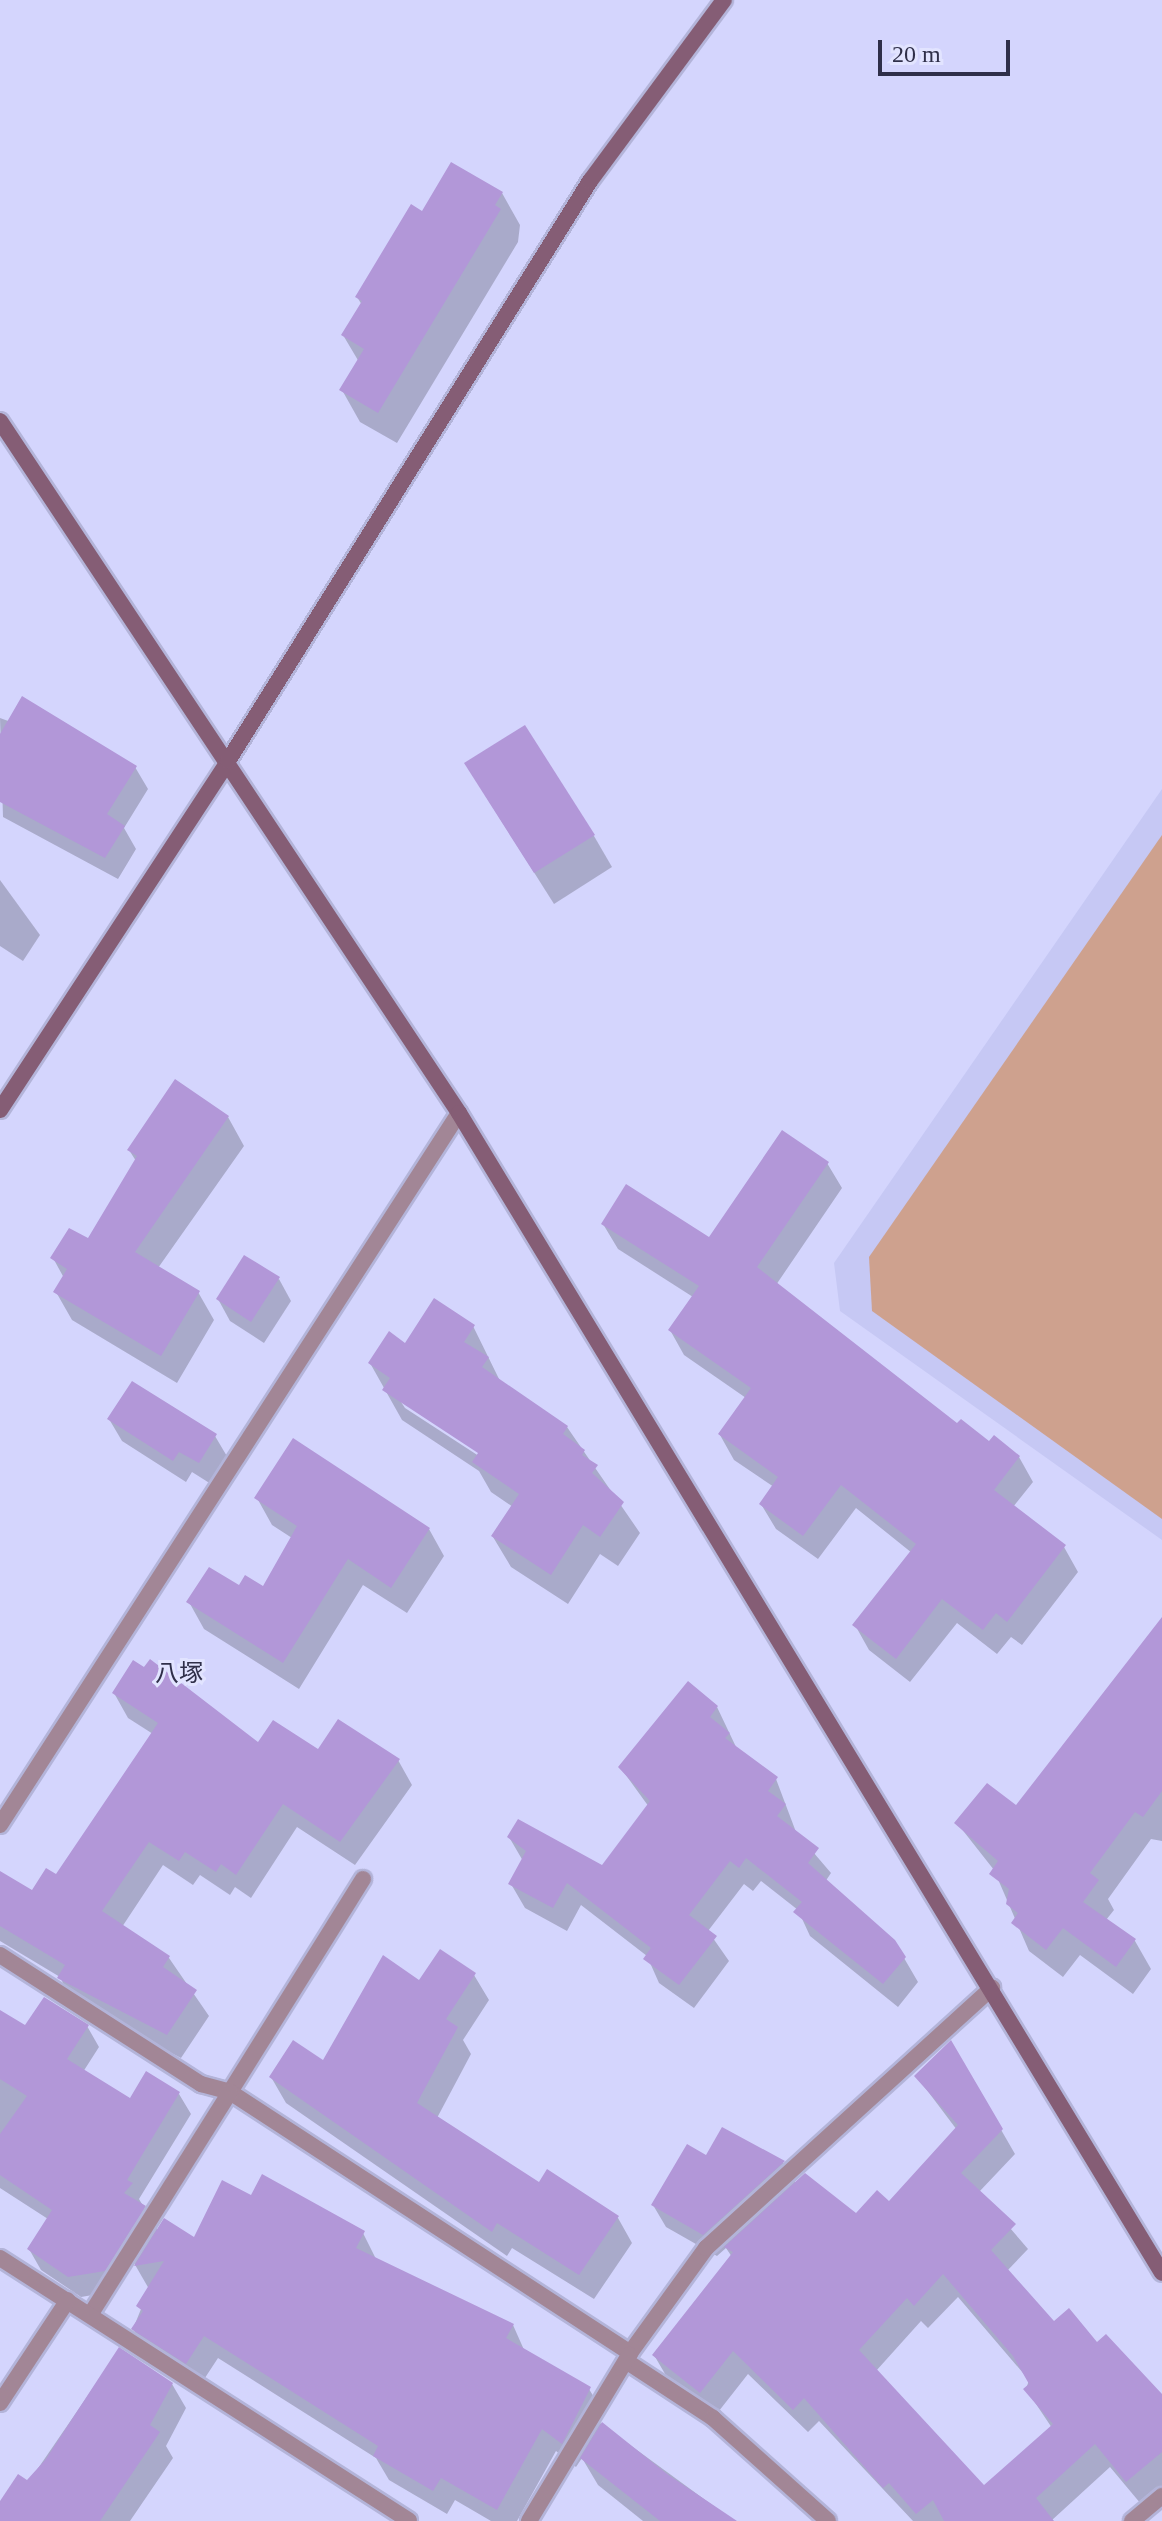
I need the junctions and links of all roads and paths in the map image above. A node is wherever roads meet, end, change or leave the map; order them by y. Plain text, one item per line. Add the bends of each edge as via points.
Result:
1 (724, 0) edge
2 (0, 421) edge
3 (228, 761) junction
4 (0, 1110) edge
5 (459, 1113) junction
6 (0, 1825) edge
7 (363, 1879) dead end
8 (0, 1955) edge
9 (992, 1988) junction
10 (230, 2092) junction
11 (0, 2258) edge
12 (1162, 2273) edge
13 (68, 2300) junction
14 (90, 2315) junction
15 (628, 2357) junction
16 (0, 2403) edge
17 (1162, 2496) edge
18 (409, 2521) edge
19 (529, 2521) edge
20 (828, 2521) edge
21 (1132, 2521) edge

1 - 3 street via 590,181
2 - 3 street
3 - 4 street
3 - 5 street
5 - 6 street
5 - 9 street
7 - 10 street
8 - 10 street via 201,2084
9 - 12 street
9 - 15 street via 706,2248
10 - 14 street
10 - 15 street
11 - 13 street
13 - 14 street
13 - 16 street
14 - 18 street
15 - 19 street
15 - 20 street via 713,2418
17 - 21 street

